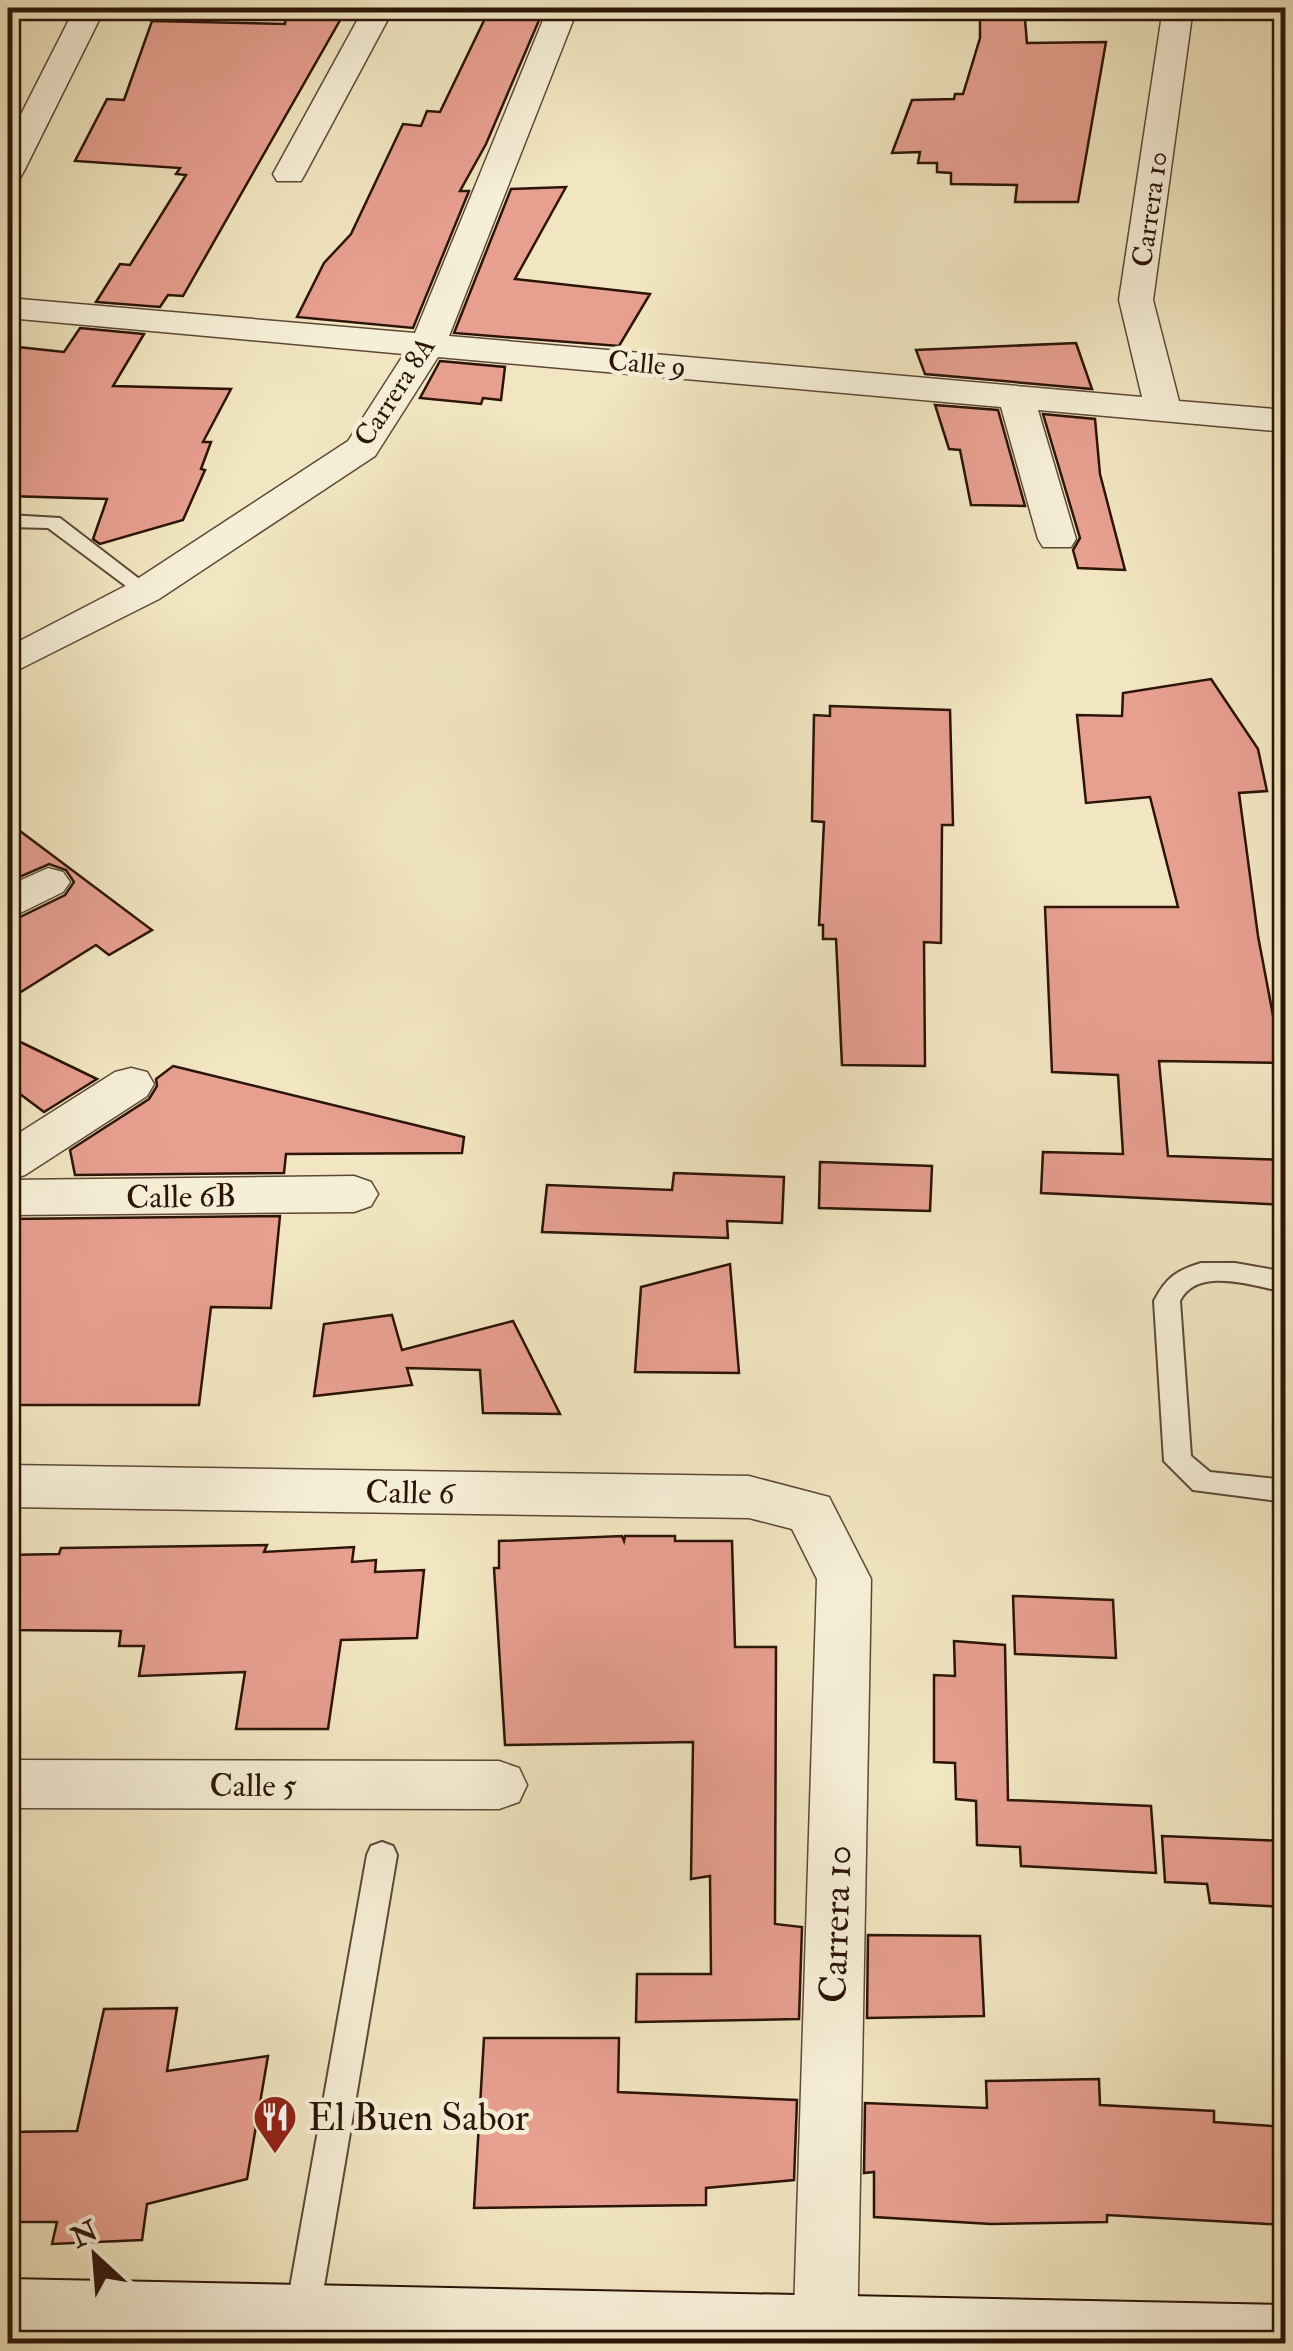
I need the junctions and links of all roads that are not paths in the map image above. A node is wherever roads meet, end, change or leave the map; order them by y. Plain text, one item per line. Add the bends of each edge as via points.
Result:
1 (90, 8) edge
2 (379, 8) edge
3 (562, 8) edge
4 (1178, 8) edge
5 (8, 170) edge
6 (289, 174) dead end
7 (8, 308) edge
8 (430, 343) junction
9 (1016, 396) junction
10 (1163, 409) junction
11 (1286, 421) edge
12 (8, 521) edge
13 (1057, 538) dead end
14 (145, 591) junction
15 (8, 663) edge
16 (48, 882) dead end
17 (8, 906) edge
18 (130, 1084) dead end
19 (8, 1164) edge
20 (354, 1194) dead end
21 (8, 1198) edge
22 (1286, 1282) edge
23 (8, 1486) edge
24 (1286, 1491) edge
25 (810, 1512) joint
26 (8, 1784) edge
27 (499, 1785) dead end
28 (382, 1855) dead end
29 (8, 2316) edge
30 (302, 2321) junction
31 (825, 2337) edge
32 (1286, 2342) edge

1 - 5 street
2 - 6 street
3 - 8 street, Carrera 8A
4 - 10 street, Carrera 10 via 1136,300
7 - 8 street, Calle 9
8 - 9 street, Calle 9
8 - 14 street, Carrera 8A via 362,448
9 - 10 street, Calle 9
9 - 13 street
10 - 11 street, Calle 9
12 - 14 lane via 53,522
14 - 15 street, Carrera 8A
16 - 17 street
18 - 19 street
20 - 21 street, Calle 6B
22 - 24 lane via 1198,1271 1183,1275 1167,1301 1178,1461 1204,1482
23 - 25 street, Calle 6 via 749,1497
25 - 31 street, Carrera 10 via 844,1579
26 - 27 street, Calle 5
28 - 30 lane
29 - 30 street
30 - 31 street
31 - 32 street

